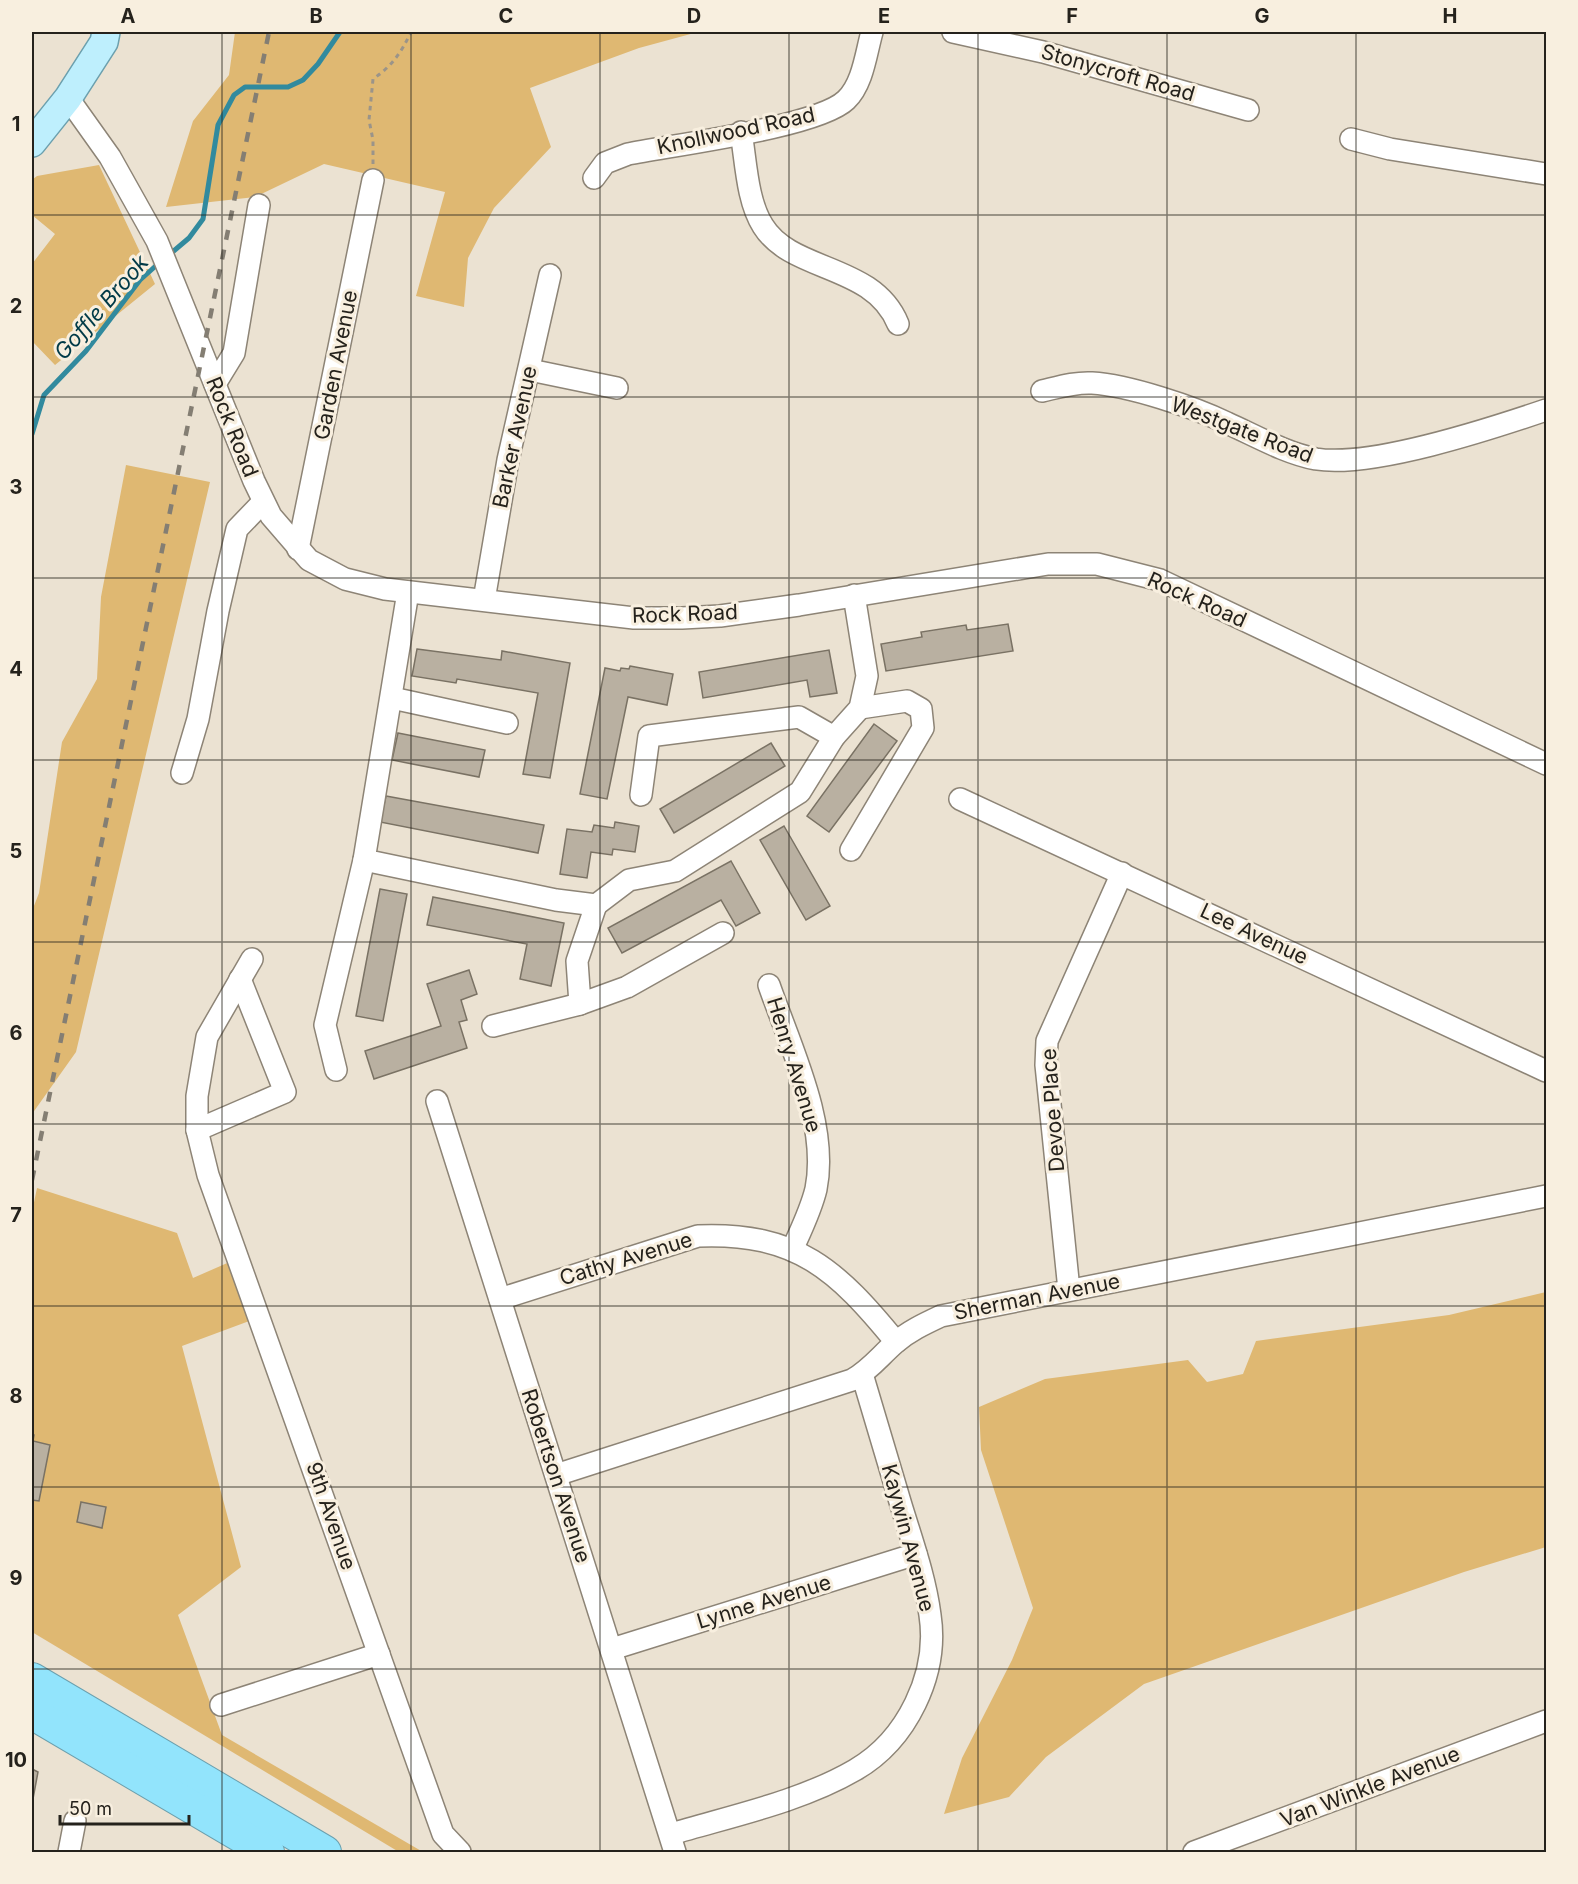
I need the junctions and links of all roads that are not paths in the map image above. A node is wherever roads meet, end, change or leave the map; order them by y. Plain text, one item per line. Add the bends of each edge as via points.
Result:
1 (872, 32) edge
2 (953, 32) edge
3 (105, 37) edge
4 (68, 98) junction
5 (1248, 110) dead end
6 (741, 132) junction
7 (1351, 139) dead end
8 (32, 143) edge
9 (1546, 174) edge
10 (594, 178) dead end
11 (373, 180) road end
12 (259, 205) dead end
13 (550, 275) dead end
14 (898, 324) dead end
15 (530, 370) junction
16 (215, 384) junction
17 (617, 388) dead end
18 (1042, 391) dead end
19 (1546, 410) edge
20 (263, 502) junction
21 (298, 549) junction
22 (408, 592) junction
23 (854, 595) junction
24 (484, 600) junction
25 (392, 698) junction
26 (860, 708) junction
27 (507, 723) dead end
28 (834, 736) junction
29 (1546, 764) edge
30 (182, 773) dead end
31 (641, 795) dead end
32 (960, 799) dead end
33 (851, 850) dead end
34 (364, 860) junction
35 (1122, 873) junction
36 (596, 905) junction
37 (723, 933) dead end
38 (252, 959) dead end
39 (240, 979) junction
40 (769, 985) dead end
41 (580, 1004) junction
42 (493, 1026) dead end
43 (336, 1070) dead end
44 (1546, 1071) edge
45 (437, 1101) dead end
46 (196, 1130) junction
47 (1546, 1196) edge
48 (792, 1250) junction
49 (1069, 1290) junction
50 (500, 1299) junction
51 (896, 1342) junction
52 (862, 1374) junction
53 (556, 1475) junction
54 (916, 1554) junction
55 (612, 1649) junction
56 (378, 1654) junction
57 (32, 1679) edge
58 (221, 1705) dead end
59 (32, 1713) edge
60 (1546, 1720) edge
61 (75, 1821) dead end
62 (673, 1843) edge
63 (69, 1852) edge
64 (268, 1852) edge
65 (325, 1852) edge
66 (460, 1852) edge
67 (1194, 1852) edge

1 - 6 street, Knollwood Road via 856,86 846,100 809,118
2 - 5 street, Stonycroft Road via 1063,57
3 - 4 main road
4 - 8 main road
4 - 16 street, Rock Road via 110,157 139,208
6 - 10 street, Knollwood Road via 628,154 605,163
6 - 14 street via 754,203 764,229 793,251 870,289 892,310
7 - 9 street
11 - 21 street, Garden Avenue
12 - 16 street via 234,353
13 - 15 street, Barker Avenue
15 - 17 street
15 - 24 street, Barker Avenue via 508,460
16 - 20 street, Rock Road
18 - 19 street, Westgate Road via 1093,383 1137,392 1224,421 1298,454 1332,461 1372,457
20 - 21 street, Rock Road
20 - 30 street via 237,529 198,719
21 - 22 street, Rock Road via 325,570 345,579 364,586
22 - 24 street, Rock Road
22 - 25 street
23 - 24 street, Rock Road via 720,616 682,618 634,618
23 - 26 street via 867,676
23 - 29 street, Rock Road via 1048,564 1115,567 1160,580
25 - 27 street
25 - 34 street
26 - 28 street
26 - 33 street via 907,701 921,710 923,728
28 - 31 street via 799,717 649,736
28 - 36 street via 800,792 675,871 629,880
32 - 35 street, Lee Avenue
34 - 36 street
34 - 43 street via 325,1025
35 - 44 street, Lee Avenue
35 - 49 street, Devoe Place via 1047,1041 1046,1065
36 - 41 street via 578,961
37 - 41 street via 627,987
38 - 39 street, 9th Avenue
39 - 46 street, 9th Avenue via 207,1037 197,1096
39 - 46 street via 285,1092
40 - 48 street, Henry Avenue via 818,1139 815,1190
41 - 42 street
45 - 50 street, Robertson Avenue
46 - 56 street, 9th Avenue via 208,1175
47 - 49 street, Sherman Avenue
48 - 50 street, Cathy Avenue via 761,1239 698,1236
48 - 51 street, Cathy Avenue via 832,1272
49 - 51 street, Sherman Avenue via 941,1316
50 - 53 street, Robertson Avenue
51 - 52 street, Sherman Avenue
52 - 53 street, Sherman Avenue
52 - 54 street, Kaywin Avenue
53 - 55 street, Robertson Avenue
54 - 55 street, Lynne Avenue
54 - 62 street, Kaywin Avenue via 931,1617 930,1651 916,1703 897,1732 857,1769 828,1784
55 - 62 street, Robertson Avenue
56 - 58 street
56 - 66 street, 9th Avenue via 444,1834
57 - 65 highway
59 - 64 highway
60 - 67 street, Van Winkle Avenue
61 - 63 street

